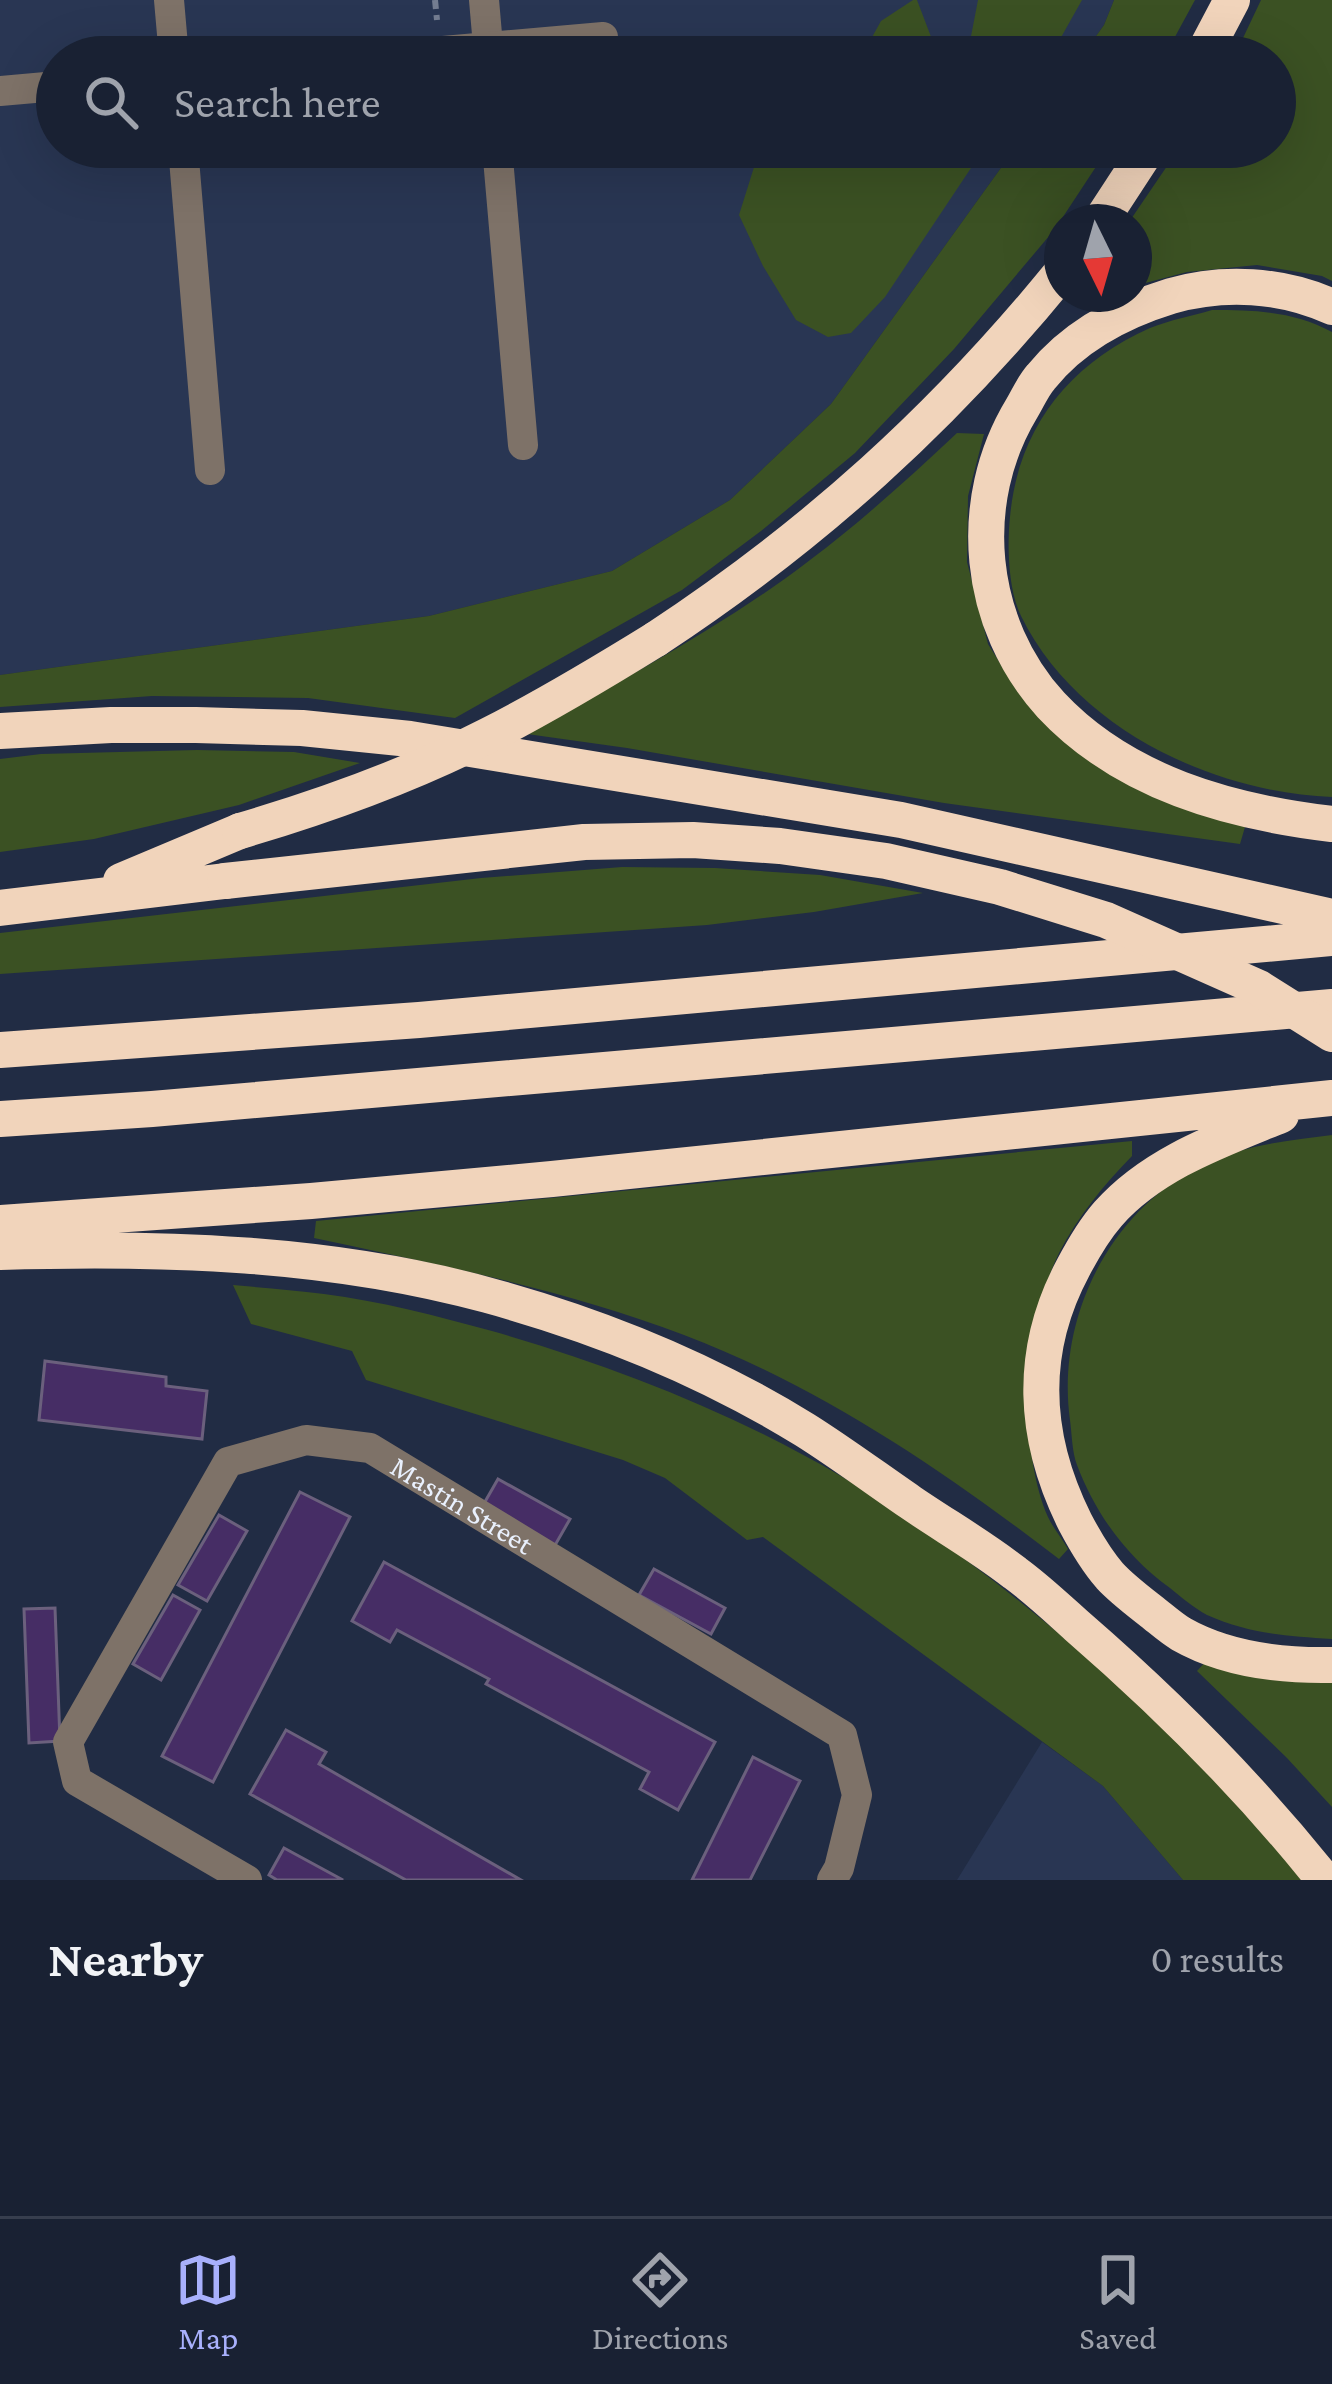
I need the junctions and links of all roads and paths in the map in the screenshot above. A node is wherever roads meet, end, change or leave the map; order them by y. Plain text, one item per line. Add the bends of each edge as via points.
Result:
1 (169, 0) edge
2 (484, 0) edge
3 (1232, 0) edge
4 (172, 36) edge
5 (487, 36) edge
6 (1213, 36) edge
7 (36, 88) edge
8 (0, 91) edge
9 (185, 168) edge
10 (499, 168) edge
11 (1136, 168) edge
12 (1112, 204) edge
13 (1044, 294) edge
14 (1332, 307) edge
15 (523, 445) dead end
16 (210, 470) dead end
17 (0, 731) edge
18 (1332, 824) edge
19 (79, 898) junction
20 (0, 908) edge
21 (1332, 917) edge
22 (1332, 938) edge
23 (1332, 1006) edge
24 (1332, 1034) edge
25 (0, 1050) edge
26 (1328, 1098) edge
27 (0, 1119) edge
28 (0, 1223) edge
29 (0, 1252) edge
30 (1332, 1665) edge
31 (247, 1880) edge
32 (832, 1880) edge
33 (1324, 1880) edge

1 - 4 street
2 - 5 street
3 - 6 highway
7 - 8 street
9 - 16 street
10 - 15 street
11 - 12 highway
13 - 19 highway, bridge via 850,495 656,639 561,697 399,776
14 - 18 highway via 1237,286 1190,290 1106,322 1040,377 998,452 984,529 994,603 1022,668 1084,734 1177,789
17 - 21 highway via 196,725 410,739 902,820
19 - 20 highway
19 - 24 highway, bridge via 584,842 780,846 977,881 1106,920 1259,988
22 - 25 highway
23 - 27 highway
26 - 28 highway via 530,1181
26 - 30 highway via 1201,1148 1132,1190 1106,1216 1050,1322 1040,1393 1049,1460 1110,1576 1180,1634 1219,1651
29 - 33 highway via 218,1253 386,1273 588,1326 702,1376 803,1429 1016,1573 1207,1745
31 - 32 street, Mastin Street via 77,1781 68,1742 227,1462 306,1440 370,1448 842,1735 857,1796

